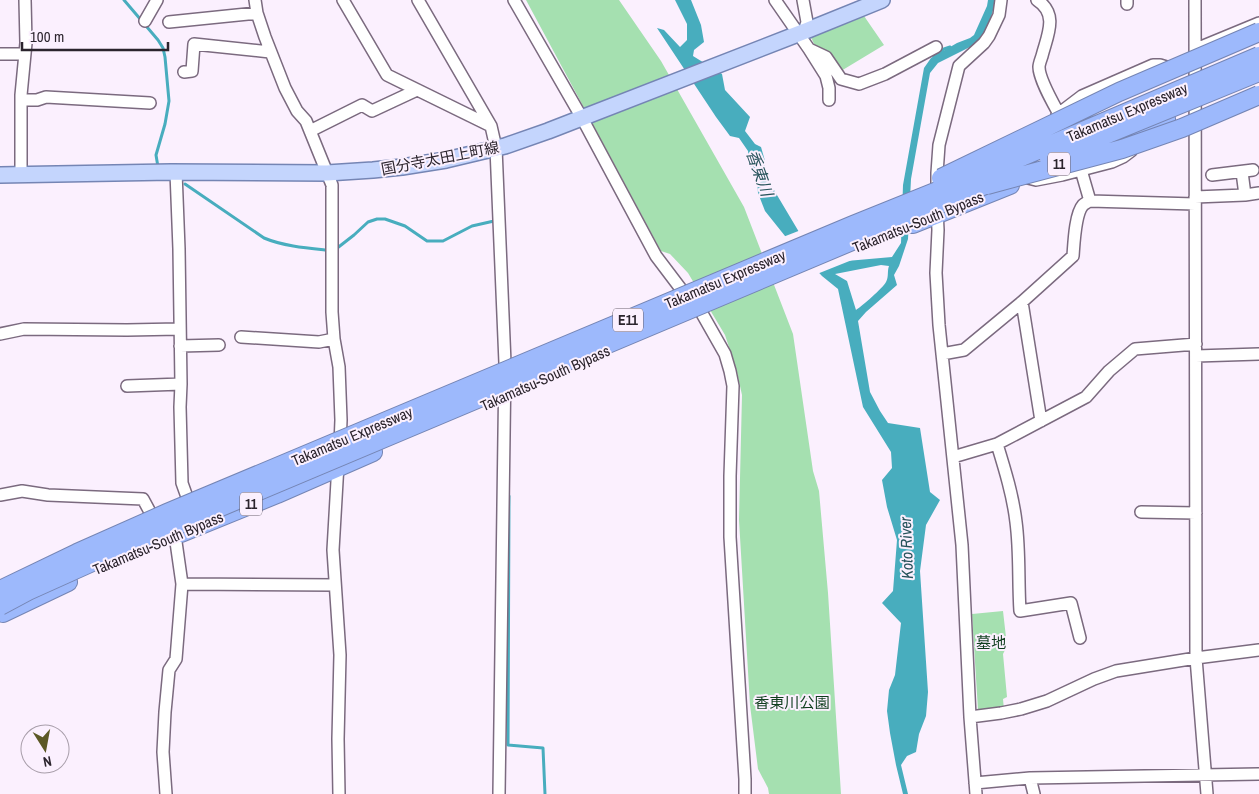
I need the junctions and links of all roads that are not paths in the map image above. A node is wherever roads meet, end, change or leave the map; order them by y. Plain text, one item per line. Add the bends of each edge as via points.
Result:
1 (25, 0) edge
2 (157, 0) edge
3 (255, 0) edge
4 (344, 0) edge
5 (418, 0) edge
6 (514, 0) edge
7 (775, 0) edge
8 (803, 0) edge
9 (882, 0) edge
10 (1001, 0) edge
11 (1037, 0) edge
12 (1195, 0) edge
13 (257, 13) junction
14 (144, 21) dead end
15 (169, 22) dead end
16 (1259, 23) edge
17 (1259, 32) edge
18 (798, 34) junction
19 (936, 47) dead end
20 (809, 49) junction
21 (1196, 49) junction
22 (1259, 49) edge
23 (270, 52) junction
24 (0, 54) edge
25 (25, 54) junction
26 (1259, 56) edge
27 (184, 72) dead end
28 (1259, 72) edge
29 (1196, 74) junction
30 (1259, 80) edge
31 (417, 90) junction
32 (1259, 95) edge
33 (21, 100) junction
34 (829, 100) dead end
35 (150, 103) dead end
36 (1259, 104) edge
37 (1196, 107) junction
38 (1059, 114) junction
39 (584, 117) junction
40 (491, 126) junction
41 (1150, 126) junction
42 (310, 131) junction
43 (496, 148) junction
44 (993, 161) junction
45 (1081, 170) junction
46 (176, 172) junction
47 (327, 172) junction
48 (1212, 174) dead end
49 (0, 175) edge
50 (21, 175) junction
51 (1028, 178) junction
52 (984, 186) junction
53 (930, 188) junction
54 (1259, 192) edge
55 (1245, 194) junction
56 (1090, 201) junction
57 (1195, 201) junction
58 (938, 215) junction
59 (853, 225) junction
60 (687, 291) junction
61 (1022, 302) junction
62 (702, 309) junction
63 (179, 329) junction
64 (0, 334) edge
65 (241, 337) dead end
66 (334, 339) junction
67 (219, 345) dead end
68 (180, 346) junction
69 (1196, 350) junction
70 (942, 354) junction
71 (1259, 354) edge
72 (505, 363) junction
73 (181, 384) junction
74 (127, 386) dead end
75 (504, 396) junction
76 (1041, 421) junction
77 (340, 434) junction
78 (997, 444) junction
79 (953, 457) junction
80 (338, 467) junction
81 (0, 495) edge
82 (187, 497) junction
83 (150, 512) junction
84 (1141, 512) dead end
85 (1196, 513) junction
86 (175, 535) junction
87 (0, 582) edge
88 (182, 584) junction
89 (335, 585) junction
90 (0, 590) edge
91 (0, 606) edge
92 (0, 615) edge
93 (1080, 638) dead end
94 (1259, 650) edge
95 (1196, 658) junction
96 (970, 717) junction
97 (1259, 774) edge
98 (1206, 775) junction
99 (1030, 778) junction
100 (975, 788) edge
101 (166, 794) edge
102 (339, 794) edge
103 (499, 794) edge
104 (745, 794) edge
105 (970, 794) edge
106 (1034, 794) edge
107 (1208, 794) edge

1 - 25 street
2 - 14 street
3 - 13 street
4 - 31 street via 387,75
5 - 40 street
6 - 39 street
7 - 18 street
8 - 18 street via 807,22
9 - 18 main road, 国分寺太田上町線
10 - 53 street via 999,14 989,36 959,66 939,145 937,173
11 - 38 street via 1049,13 1051,23 1039,68
12 - 21 street
13 - 15 street
13 - 23 street
16 - 21 street
17 - 59 highway, bridge via 1119,92 893,200
18 - 20 street
18 - 39 main road, 国分寺太田上町線
19 - 20 street via 859,84 841,79 826,57
20 - 34 street via 826,76
21 - 29 street
22 - 29 highway, Takamatsu-South Bypass / 11
23 - 27 street via 194,44 192,71
23 - 42 street via 285,88
24 - 25 street
25 - 33 street
26 - 59 highway, Takamatsu Expressway / E11, bridge
28 - 52 highway, Takamatsu Expressway / E11, bridge
29 - 37 street
29 - 38 street via 1153,65 1082,96
29 - 44 highway, Takamatsu-South Bypass / 11
30 - 37 highway, Takamatsu-South Bypass / 11
31 - 40 street
31 - 42 street via 372,111 362,105
32 - 52 highway, bridge via 1122,149
33 - 35 street via 46,97
33 - 50 street
36 - 37 street via 1219,119
37 - 41 highway, Takamatsu-South Bypass / 11
37 - 57 street
38 - 44 street
39 - 43 main road, 国分寺太田上町線
39 - 60 street via 656,256
40 - 43 street
41 - 45 street via 1135,148 1123,157
41 - 51 highway, Takamatsu-South Bypass / 11
42 - 47 street
43 - 47 main road, 国分寺太田上町線 via 402,167
43 - 72 street
44 - 53 highway, Takamatsu-South Bypass / 11
45 - 51 street via 1044,179
45 - 56 street
46 - 47 main road, 国分寺太田上町線
46 - 50 main road, 国分寺太田上町線
46 - 63 street
47 - 66 street via 332,185
48 - 55 street via 1248,171
49 - 50 main road, 国分寺太田上町線
51 - 58 highway, Takamatsu-South Bypass / 11
52 - 91 highway, Takamatsu Expressway / E11, bridge via 128,546
53 - 58 street
53 - 60 highway, Takamatsu-South Bypass / 11, bridge
54 - 55 street
55 - 57 street
56 - 57 street
56 - 61 street via 1084,204 1078,216 1073,256
57 - 69 street
58 - 62 highway, Takamatsu-South Bypass / 11
58 - 70 street via 937,282
59 - 90 highway, Takamatsu Expressway / E11, bridge via 122,533
60 - 72 highway, Takamatsu-South Bypass / 11
61 - 70 street via 964,350
61 - 76 street
62 - 75 highway, Takamatsu-South Bypass / 11
62 - 104 street via 725,354 733,386 730,537
63 - 64 street via 24,329
63 - 68 street
65 - 66 street via 319,342
66 - 77 street via 339,367
67 - 68 street
68 - 73 street
69 - 71 street
69 - 76 street via 1135,349 1086,397
69 - 85 street
70 - 79 street
72 - 75 street
72 - 77 highway, Takamatsu-South Bypass / 11
73 - 74 street
73 - 82 street via 182,483
75 - 80 highway, Takamatsu-South Bypass / 11
75 - 103 street
76 - 78 street
77 - 80 street
77 - 82 highway, Takamatsu-South Bypass / 11
78 - 79 street
78 - 93 street via 1016,521 1020,611 1071,603
79 - 96 street via 962,545
80 - 86 highway, Takamatsu-South Bypass / 11
80 - 89 street via 333,550
81 - 83 street via 22,491 143,499
82 - 83 highway, Takamatsu-South Bypass / 11
83 - 87 highway, Takamatsu-South Bypass / 11
84 - 85 street
85 - 95 street
86 - 88 street
86 - 92 highway, Takamatsu-South Bypass / 11
88 - 89 street
88 - 101 street via 176,659 169,670 165,712
89 - 102 street via 340,655
94 - 95 street
95 - 96 street via 1116,671 1021,709
95 - 98 street
96 - 100 street
97 - 98 street
98 - 99 street
98 - 107 street
99 - 100 street
99 - 106 street
100 - 105 street

